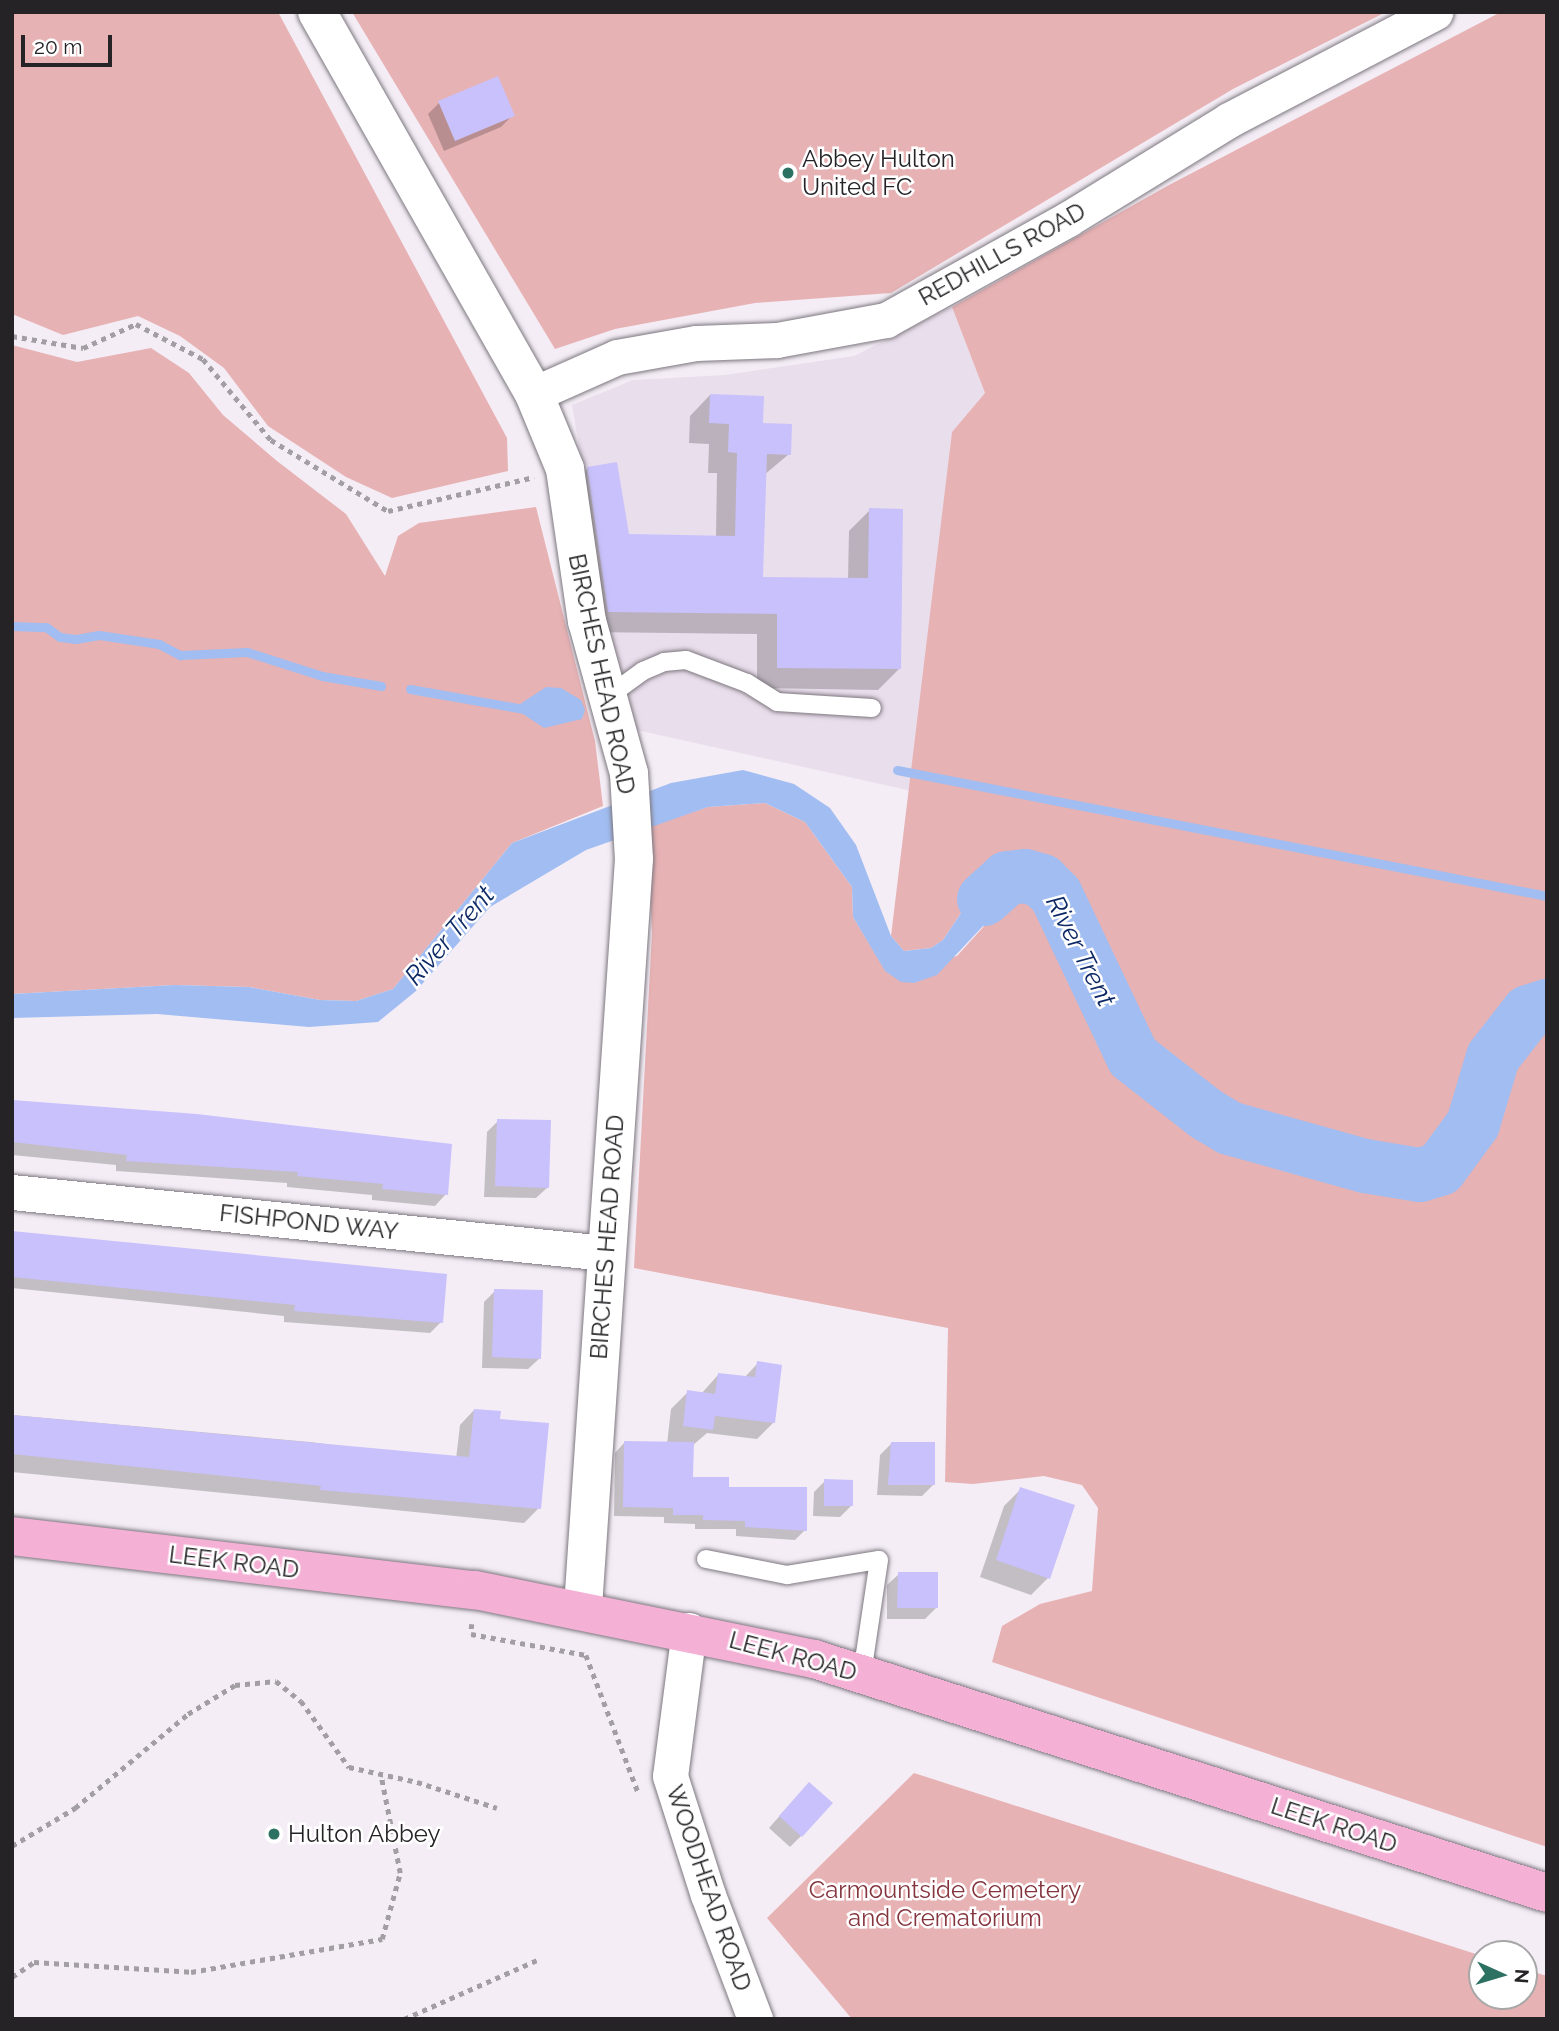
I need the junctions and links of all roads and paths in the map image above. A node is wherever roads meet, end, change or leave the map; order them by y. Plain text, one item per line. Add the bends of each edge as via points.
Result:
1 (317, 12) edge
2 (1436, 12) edge
3 (12, 336) edge
4 (534, 394) junction
5 (565, 469) junction
6 (610, 695) junction
7 (872, 708) dead end
8 (12, 1192) edge
9 (605, 1252) junction
10 (12, 1536) edge
11 (706, 1559) dead end
12 (475, 1590) junction
13 (583, 1608) junction
14 (689, 1630) junction
15 (862, 1674) junction
16 (381, 1776) junction
17 (640, 1798) dead end
18 (497, 1808) dead end
19 (12, 1846) edge
20 (1547, 1893) edge
21 (537, 1960) dead end
22 (12, 1976) edge
23 (404, 2019) edge
24 (755, 2019) edge

1 - 4 street, BIRCHES HEAD ROAD
2 - 4 street, REDHILLS ROAD via 1229,120 1068,219 886,320 777,341 696,343 617,357
3 - 5 path via 83,348 136,324 203,359 271,440 388,511
4 - 5 street, BIRCHES HEAD ROAD
5 - 6 street, BIRCHES HEAD ROAD via 587,621
6 - 7 lane via 643,671 685,660 747,683 777,702
6 - 9 street, BIRCHES HEAD ROAD via 629,773 634,859
8 - 9 street, FISHPOND WAY
9 - 13 street, BIRCHES HEAD ROAD
10 - 12 main road, LEEK ROAD
11 - 15 lane via 787,1575 879,1560
12 - 13 main road, LEEK ROAD
12 - 17 path via 471,1634 586,1655
13 - 14 main road, LEEK ROAD
14 - 15 main road, LEEK ROAD
14 - 24 street, WOODHEAD ROAD via 670,1776
15 - 20 main road, LEEK ROAD
16 - 18 path via 417,1782
16 - 19 path via 349,1767 301,1701 276,1681 235,1685 178,1722 75,1808
16 - 22 path via 400,1873 382,1939 191,1972 34,1962
21 - 23 path

